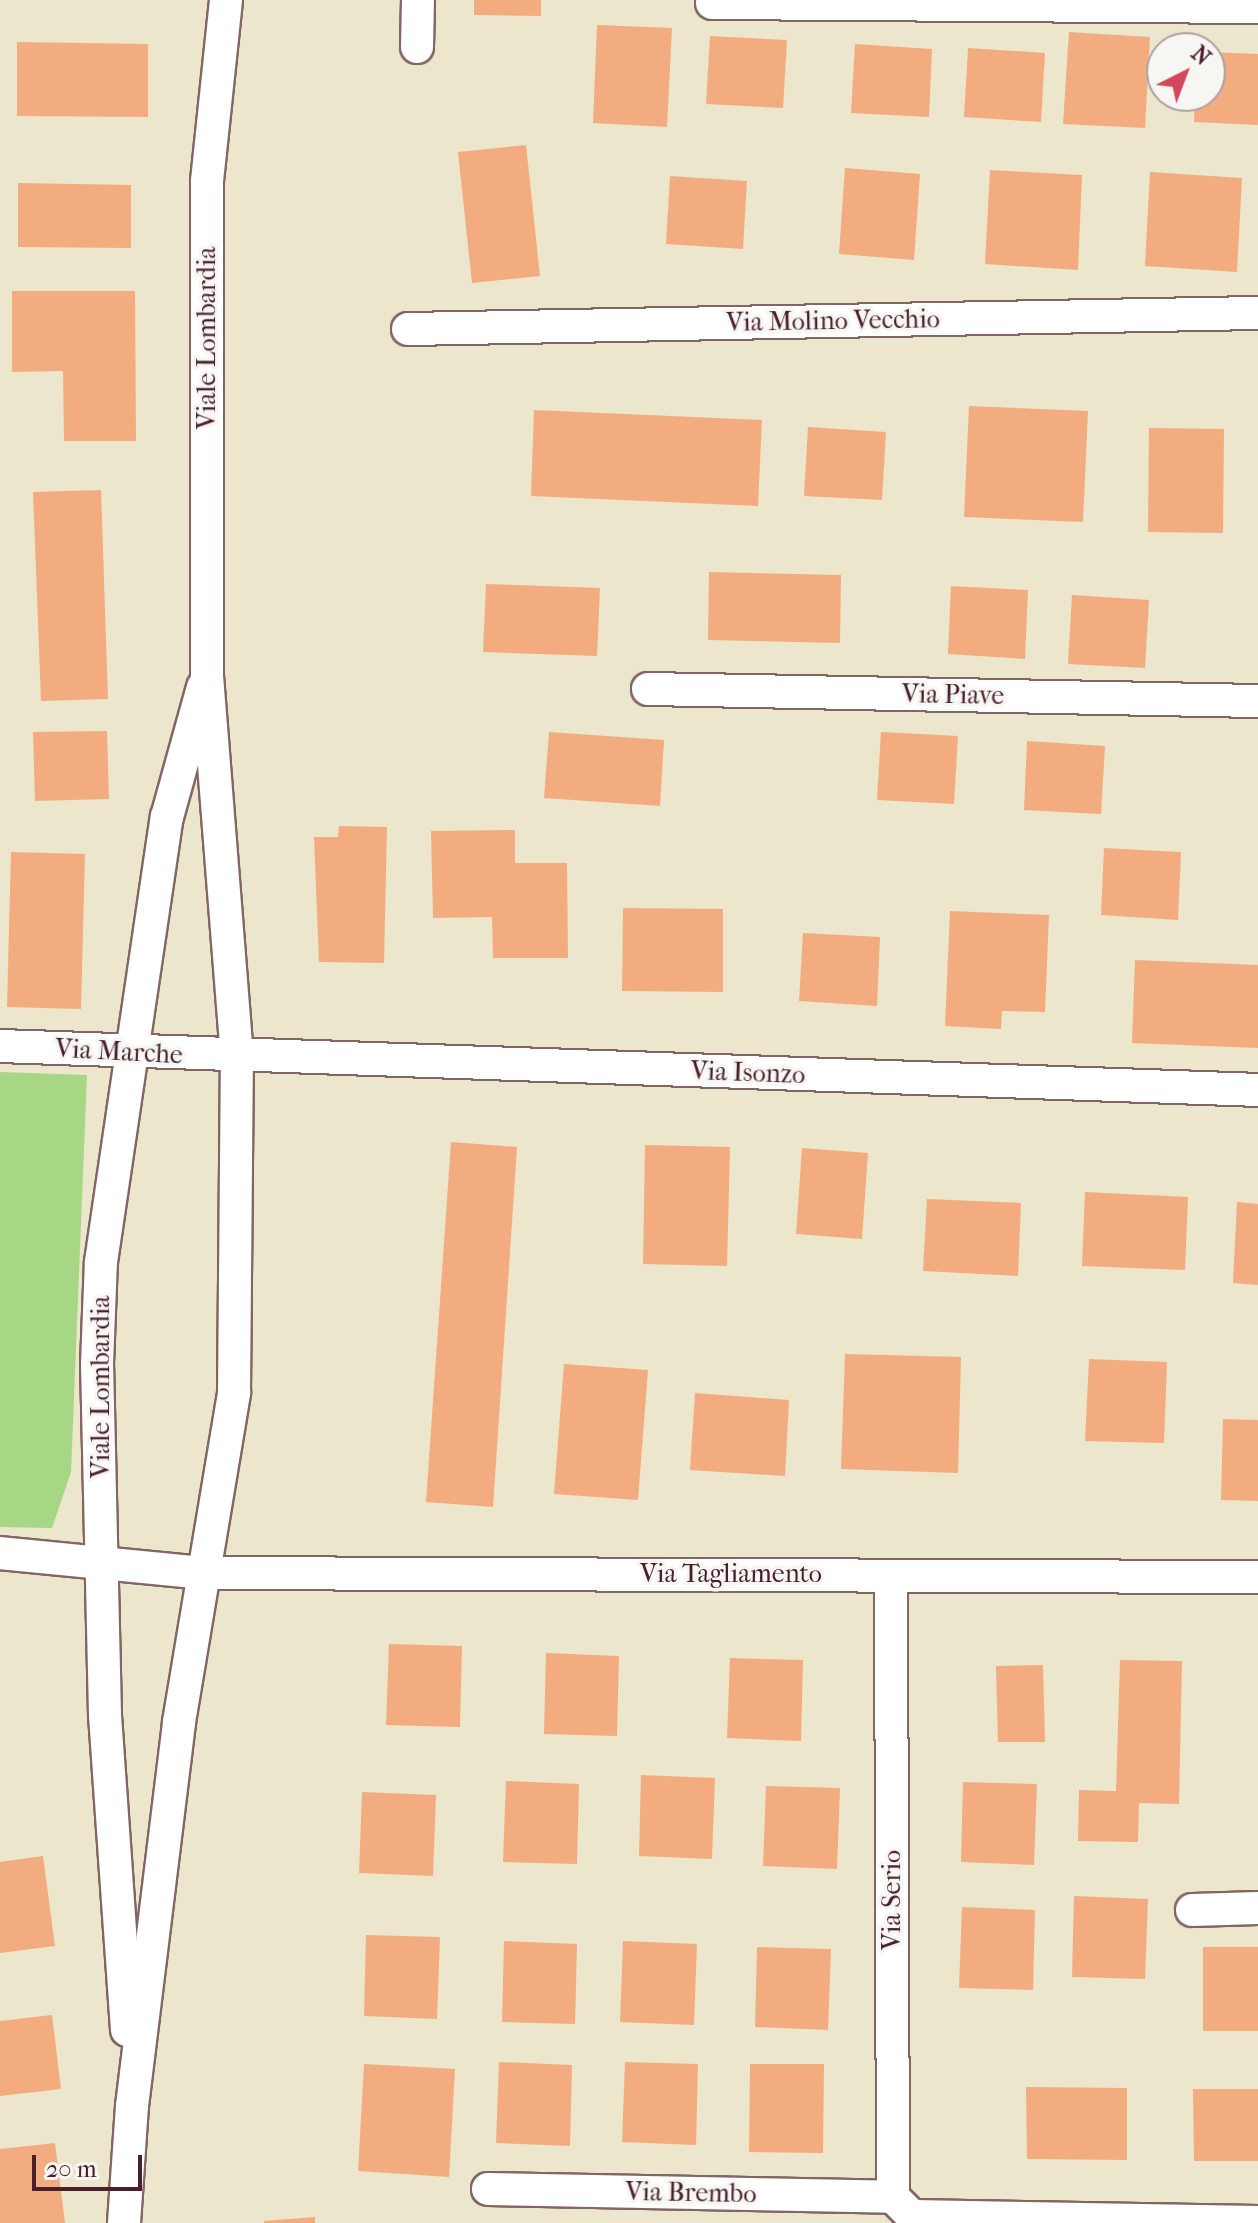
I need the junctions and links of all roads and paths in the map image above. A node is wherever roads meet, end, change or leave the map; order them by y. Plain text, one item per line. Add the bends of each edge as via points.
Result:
1 (226, 0) edge
2 (418, 0) edge
3 (712, 3) dead end
4 (1258, 7) edge
5 (417, 47) dead end
6 (1258, 313) edge
7 (408, 329) dead end
8 (207, 677) junction
9 (648, 689) dead end
10 (1258, 701) edge
11 (0, 1046) edge
12 (130, 1053) junction
13 (237, 1057) junction
14 (1258, 1090) edge
15 (0, 1553) edge
16 (102, 1562) junction
17 (204, 1573) junction
18 (891, 1576) junction
19 (1258, 1577) edge
20 (1258, 1908) edge
21 (1192, 1910) dead end
22 (132, 2106) junction
23 (488, 2189) dead end
24 (902, 2207) junction
25 (1258, 2222) edge
26 (124, 2223) edge

1 - 8 street, Viale Lombardia via 207,181
2 - 5 street
3 - 4 street
6 - 7 street, Via Molino Vecchio
8 - 12 street, Viale Lombardia via 173,786
8 - 13 street, Viale Lombardia
9 - 10 street, Via Piave
11 - 12 street, Via Marche
12 - 13 street, Via Marche
12 - 16 street, Viale Lombardia via 101,1262 97,1364
13 - 14 street, Via Isonzo
13 - 17 street, Viale Lombardia via 234,1393
15 - 16 street
16 - 17 street, Via Tagliamento
16 - 22 street, Viale Lombardia via 105,1715
17 - 18 street, Via Tagliamento
17 - 22 street, Viale Lombardia via 179,1722
18 - 19 street, Via Tagliamento
18 - 24 street, Via Serio
20 - 21 street
22 - 26 street, Viale Lombardia
23 - 24 street, Via Brembo
24 - 25 street, Via Brembo

